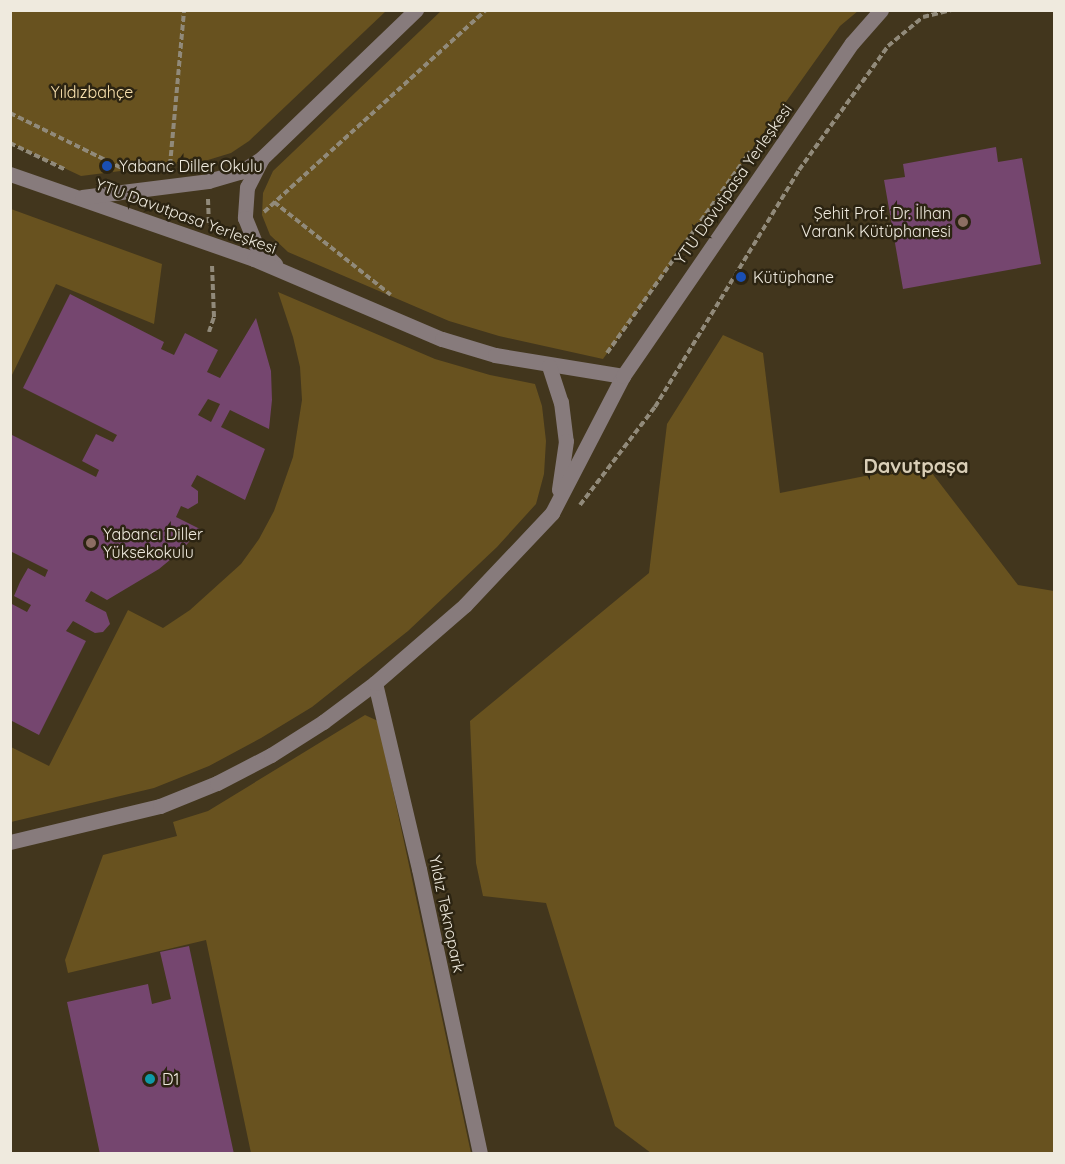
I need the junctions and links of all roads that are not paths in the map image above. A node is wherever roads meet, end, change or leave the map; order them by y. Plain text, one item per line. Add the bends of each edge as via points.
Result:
1 (417, 10) edge
2 (893, 10) edge
3 (879, 13) edge
4 (262, 158) junction
5 (10, 174) edge
6 (79, 197) junction
7 (280, 270) junction
8 (549, 366) junction
9 (623, 376) junction
10 (552, 513) junction
11 (375, 683) junction
12 (10, 842) edge
13 (480, 1154) edge

1 - 4 street, YTU Davutpasa Yerleşkesi
2 - 3 street
3 - 9 street, YTU Davutpasa Yerleşkesi via 852,43
4 - 6 street, YTU Davutpasa Yerleşkesi via 240,172 208,182
4 - 7 street, YTU Davutpasa Yerleşkesi via 247,187 245,218 256,244
5 - 6 street, YTU Davutpasa Yerleşkesi
6 - 7 street, YTU Davutpasa Yerleşkesi
7 - 8 street, YTU Davutpasa Yerleşkesi via 442,339
8 - 9 street, YTU Davutpasa Yerleşkesi
8 - 10 street, YTU Davutpasa Yerleşkesi via 561,402 566,441 563,478
9 - 10 street, YTU Davutpasa Yerleşkesi
10 - 11 street, YTU Davutpasa Yerleşkesi via 465,605
11 - 12 street, YTU Davutpasa Yerleşkesi via 271,755 216,783 160,806
11 - 13 street, Yıldız Teknopark

